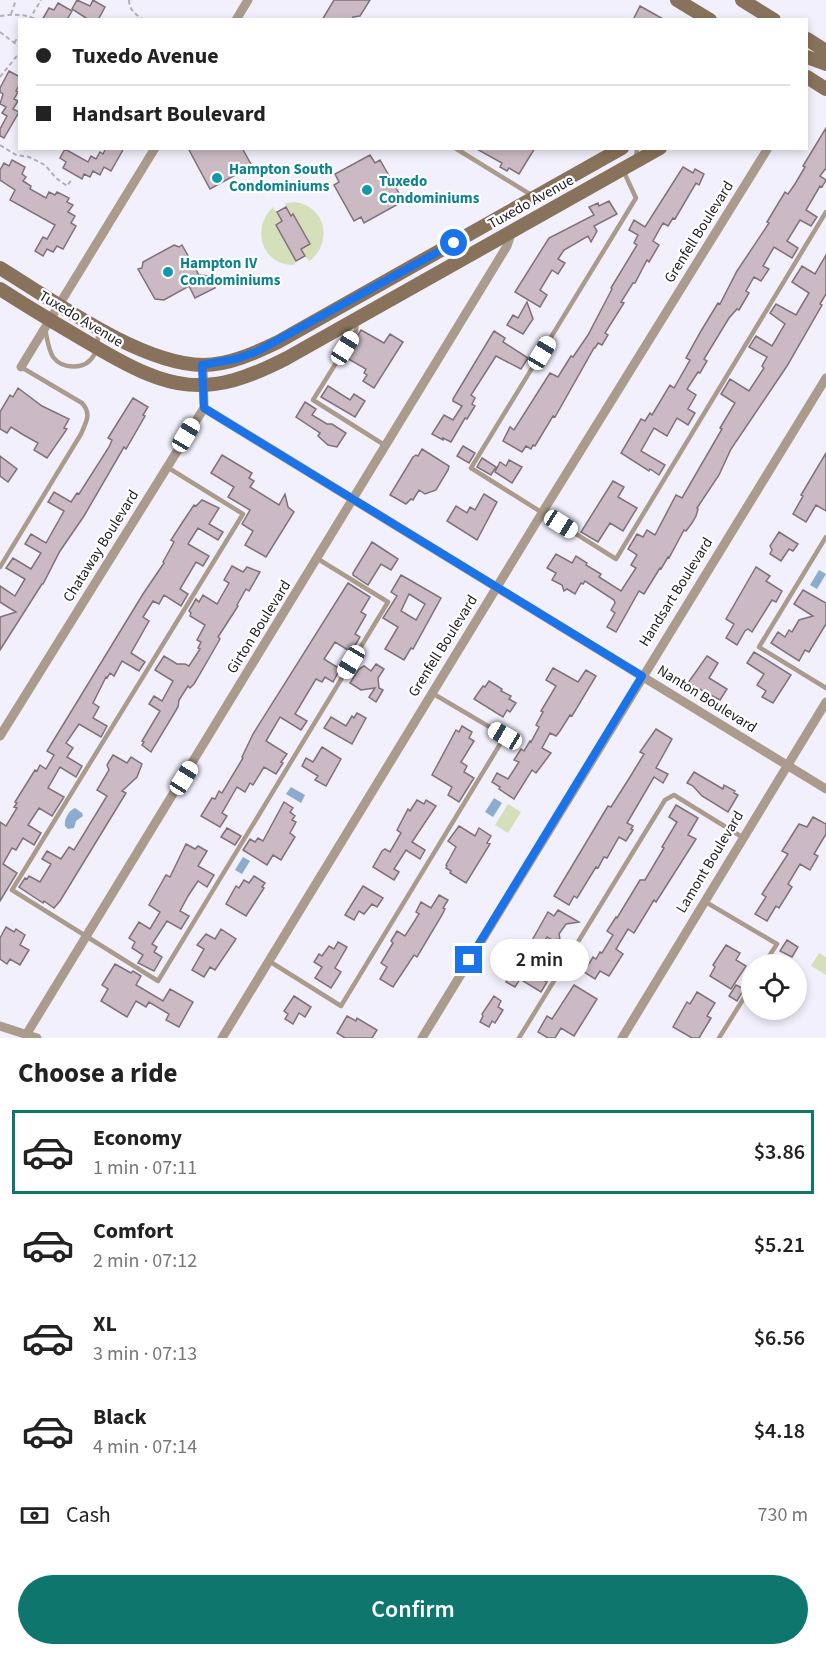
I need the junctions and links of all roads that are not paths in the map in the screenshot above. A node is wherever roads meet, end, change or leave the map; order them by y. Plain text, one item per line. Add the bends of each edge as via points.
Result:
1 (248, 0) edge
2 (677, 0) edge
3 (742, 0) edge
4 (238, 18) edge
5 (707, 18) edge
6 (771, 18) edge
7 (808, 40) edge
8 (826, 51) edge
9 (808, 57) edge
10 (826, 64) edge
11 (808, 81) edge
12 (826, 89) edge
13 (154, 150) edge
14 (458, 150) edge
15 (618, 150) edge
16 (653, 150) edge
17 (767, 150) edge
18 (636, 155) edge
19 (622, 169) junction
20 (536, 197) junction
21 (826, 212) edge
22 (512, 231) junction
23 (0, 268) edge
24 (0, 289) edge
25 (60, 305) junction
26 (357, 319) junction
27 (48, 325) junction
28 (98, 328) junction
29 (98, 348) junction
30 (202, 365) junction
31 (21, 367) joint
32 (826, 378) edge
33 (203, 385) junction
34 (204, 408) junction
35 (386, 446) junction
36 (167, 467) junction
37 (354, 500) junction
38 (542, 513) junction
39 (826, 537) edge
40 (318, 559) junction
41 (0, 567) edge
42 (497, 587) junction
43 (642, 676) junction
44 (826, 688) edge
45 (432, 693) junction
46 (826, 702) edge
47 (0, 736) edge
48 (787, 766) junction
49 (826, 789) edge
50 (742, 837) junction
51 (703, 901) junction
52 (86, 937) junction
53 (770, 954) edge
54 (268, 961) junction
55 (741, 1003) edge
56 (0, 1026) edge
57 (26, 1035) junction
58 (37, 1038) edge
59 (222, 1038) edge
60 (422, 1038) edge
61 (519, 1038) edge
62 (621, 1038) edge
63 (719, 1038) edge

1 - 4 street
2 - 5 main road
3 - 6 main road
7 - 8 main road
9 - 10 main road
11 - 12 main road
13 - 25 street
14 - 20 lane
15 - 20 main road, Tuxedo Avenue
16 - 18 main road, Tuxedo Avenue
17 - 38 street, Grenfell Boulevard
18 - 19 main road, Tuxedo Avenue
19 - 22 main road, Tuxedo Avenue
19 - 38 lane via 636,198 471,468
20 - 30 main road, Tuxedo Avenue via 278,342 236,359
21 - 38 lane via 616,558
22 - 26 main road, Tuxedo Avenue
22 - 35 street, Girton Boulevard via 507,246
23 - 25 main road, Tuxedo Avenue
24 - 27 main road, Tuxedo Avenue
25 - 27 street
25 - 28 main road, Tuxedo Avenue
26 - 33 main road, Tuxedo Avenue via 260,372 236,381
26 - 35 lane via 356,331 313,400
27 - 29 main road, Tuxedo Avenue
27 - 29 lane via 53,356 65,366 86,364
27 - 31 street
28 - 29 lane
28 - 30 main road, Tuxedo Avenue via 156,356
29 - 33 main road, Tuxedo Avenue via 159,379
30 - 33 street
31 - 41 lane via 81,403 88,416 81,434
32 - 43 street, Handsart Boulevard
33 - 34 street
34 - 36 street, Chataway Boulevard
34 - 37 street, Nanton Boulevard
35 - 37 street, Girton Boulevard
36 - 47 street, Chataway Boulevard
36 - 52 lane via 243,514 12,890
37 - 40 street, Girton Boulevard
37 - 42 street, Nanton Boulevard
38 - 42 street, Grenfell Boulevard
39 - 44 lane via 759,647
40 - 52 street, Girton Boulevard
40 - 52 lane via 387,602 158,981
42 - 43 street, Nanton Boulevard
42 - 45 street, Grenfell Boulevard
43 - 48 street, Nanton Boulevard
43 - 60 street, Handsart Boulevard
45 - 54 street, Grenfell Boulevard
45 - 54 lane via 505,736 371,957 341,1006
46 - 48 street, Lamont Boulevard
48 - 49 street, Nanton Boulevard
48 - 50 street, Lamont Boulevard
50 - 51 street, Lamont Boulevard
50 - 61 lane via 674,795 665,800
51 - 53 lane via 777,944
51 - 62 street, Lamont Boulevard
52 - 57 street, Girton Boulevard
54 - 59 street, Grenfell Boulevard
55 - 63 lane
56 - 57 street
57 - 58 street

